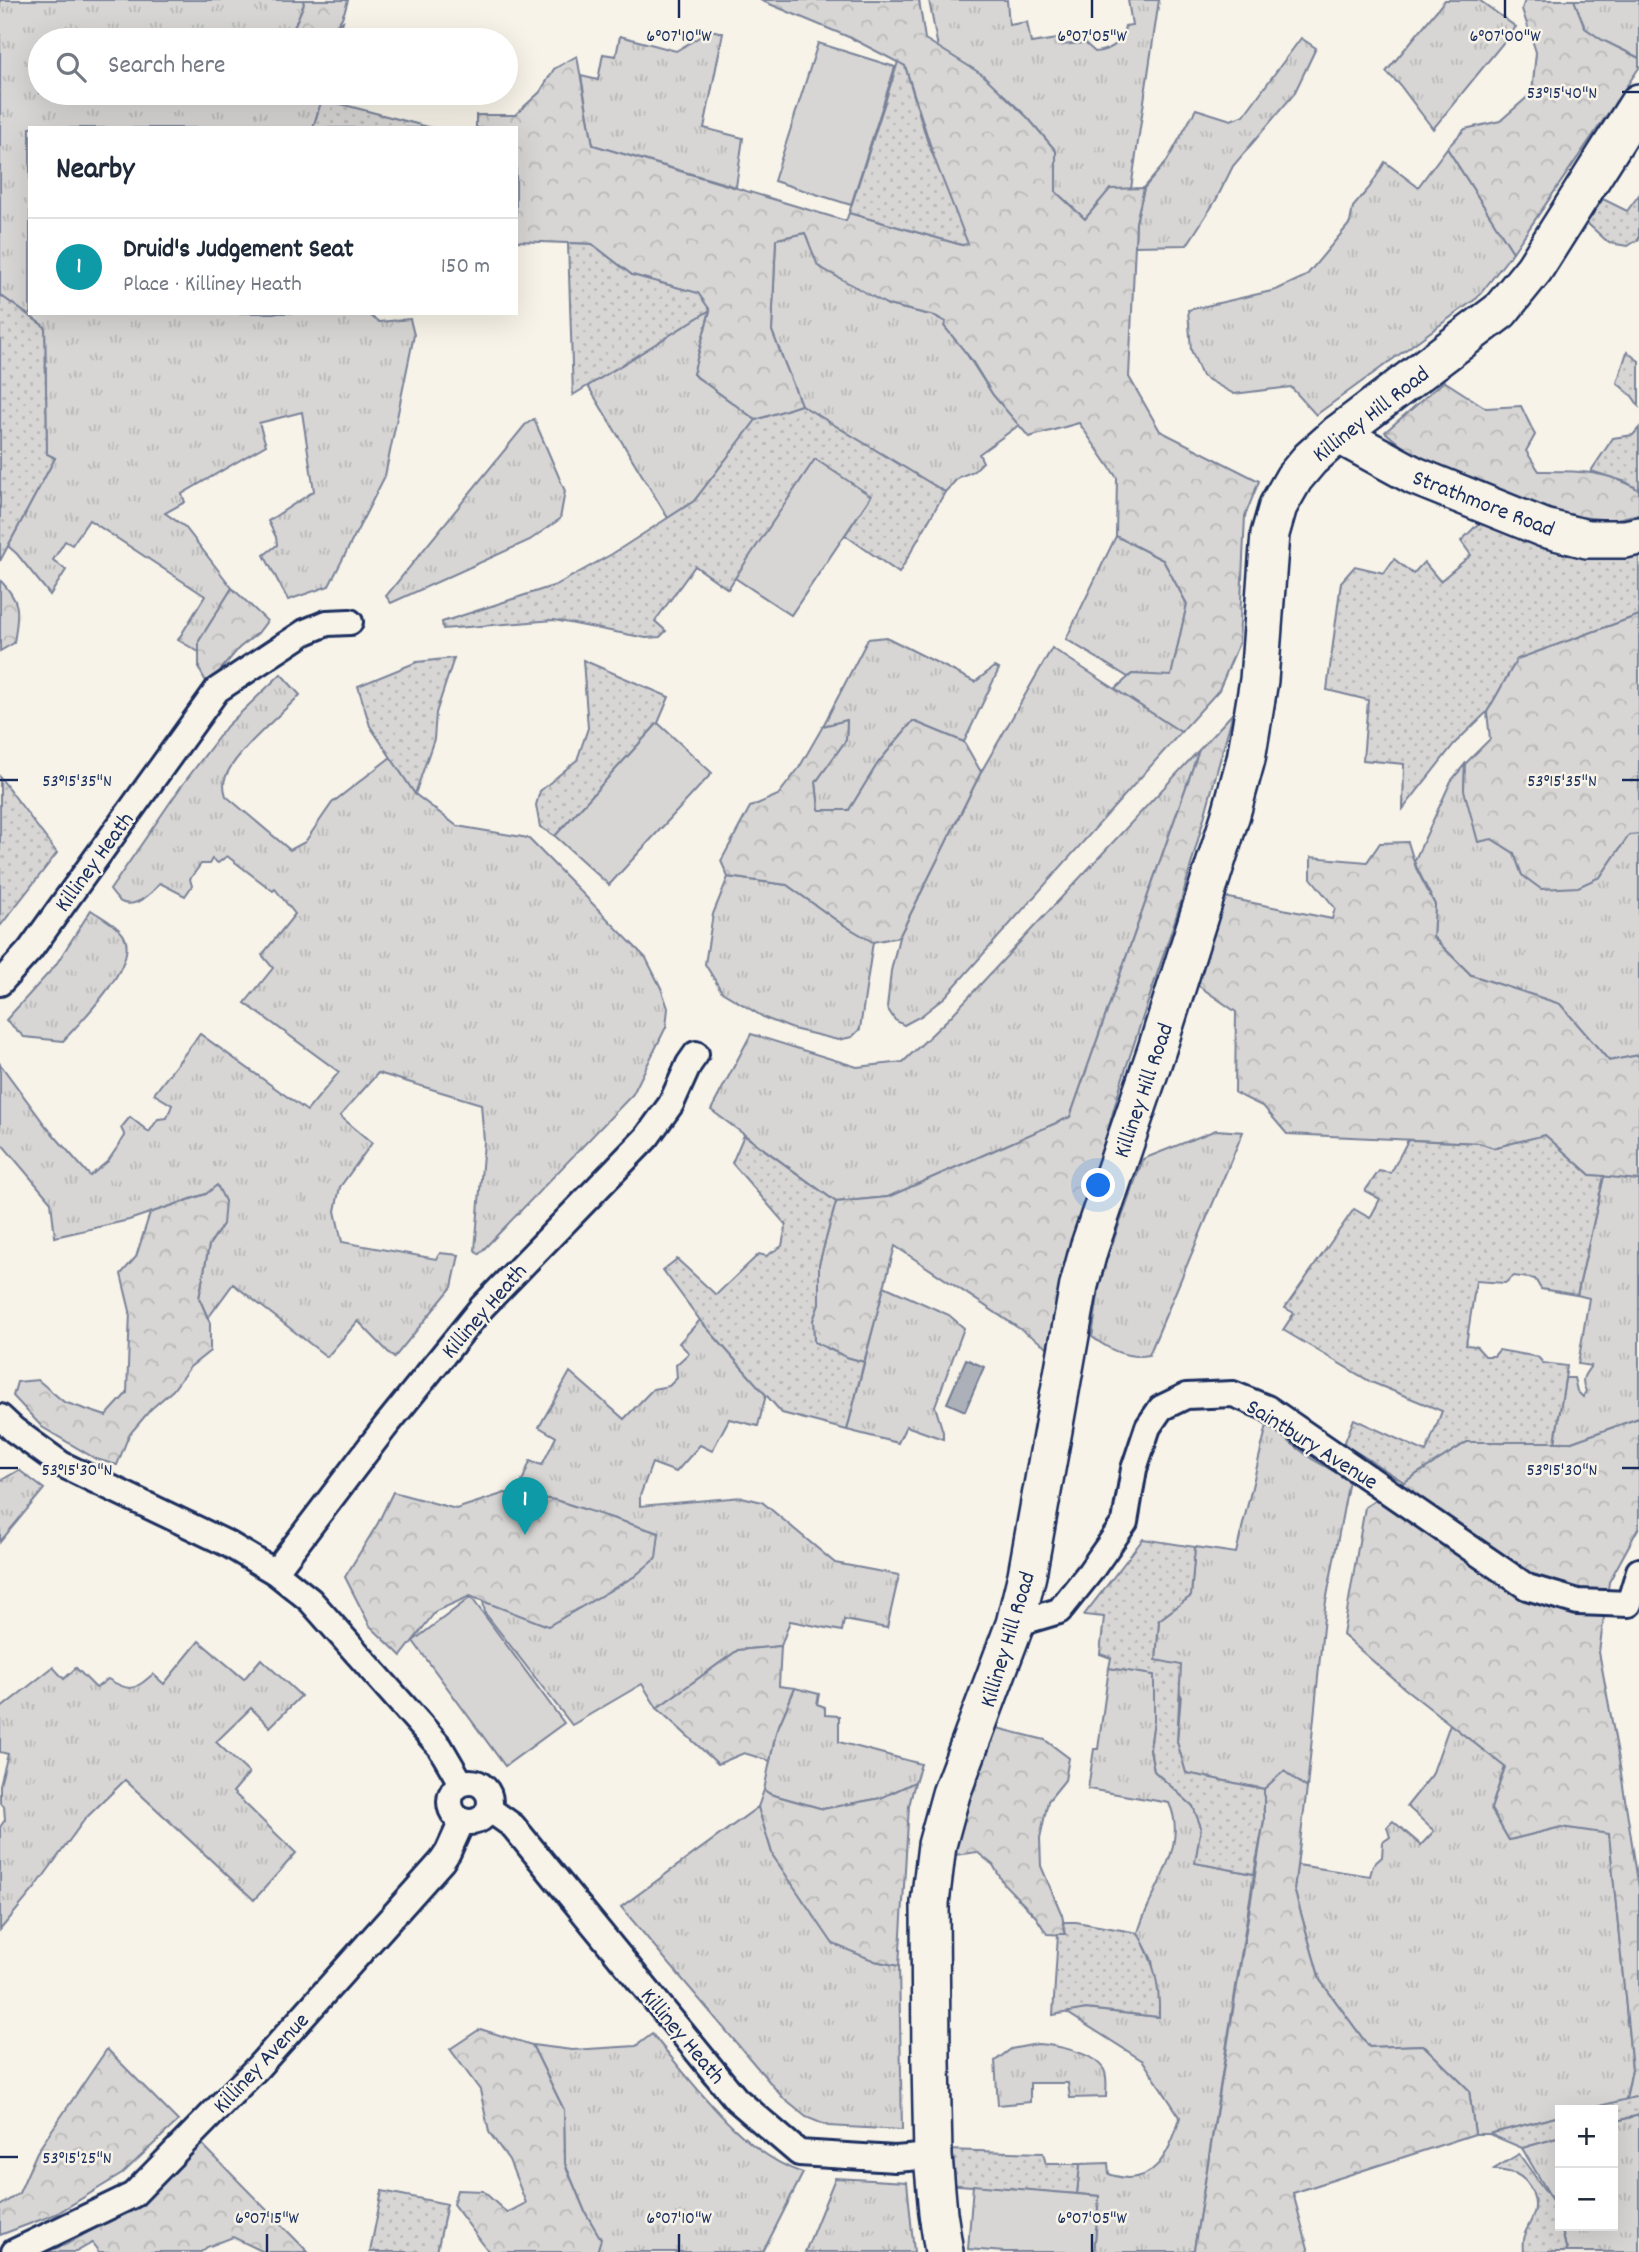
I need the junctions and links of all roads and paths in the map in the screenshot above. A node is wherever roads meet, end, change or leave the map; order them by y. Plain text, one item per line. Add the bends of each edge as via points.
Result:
1 (1639, 103) edge
2 (1338, 434) junction
3 (1639, 536) edge
4 (350, 622) dead end
5 (0, 983) edge
6 (696, 1054) dead end
7 (0, 1417) edge
8 (1639, 1571) edge
9 (275, 1572) junction
10 (1015, 1624) junction
11 (461, 1783) junction
12 (489, 1809) junction
13 (462, 1821) junction
14 (933, 2155) junction
15 (14, 2252) edge
16 (944, 2252) edge

1 - 2 main road, Killiney Hill Road via 1534,269 1500,311
2 - 3 main road, Strathmore Road via 1415,476 1544,528 1587,539
2 - 10 main road, Killiney Hill Road via 1294,478 1278,506 1270,534 1259,680 1246,760 1079,1285
4 - 5 street, Killiney Heath via 327,623 305,632 217,690 30,950
6 - 9 street, Killiney Heath via 648,1137 482,1307
7 - 9 street via 61,1464 228,1544
8 - 10 street, Saintbury Avenue via 1629,1604 1578,1602 1527,1587 1267,1408 1233,1394 1186,1396 1161,1408 1148,1427 1134,1469 1125,1522 1059,1611
9 - 11 street via 310,1600 397,1698 440,1747
10 - 14 main road, Killiney Hill Road via 951,1794 937,1845 930,1903
11 - 12 street via 483,1787
11 - 13 street via 449,1802
12 - 13 street via 475,1822
12 - 14 street, Killiney Heath via 513,1826 736,2099 799,2153 895,2159
13 - 15 street, Killiney Avenue via 442,1861 258,2067 133,2195
14 - 16 main road, Killiney Hill Road

